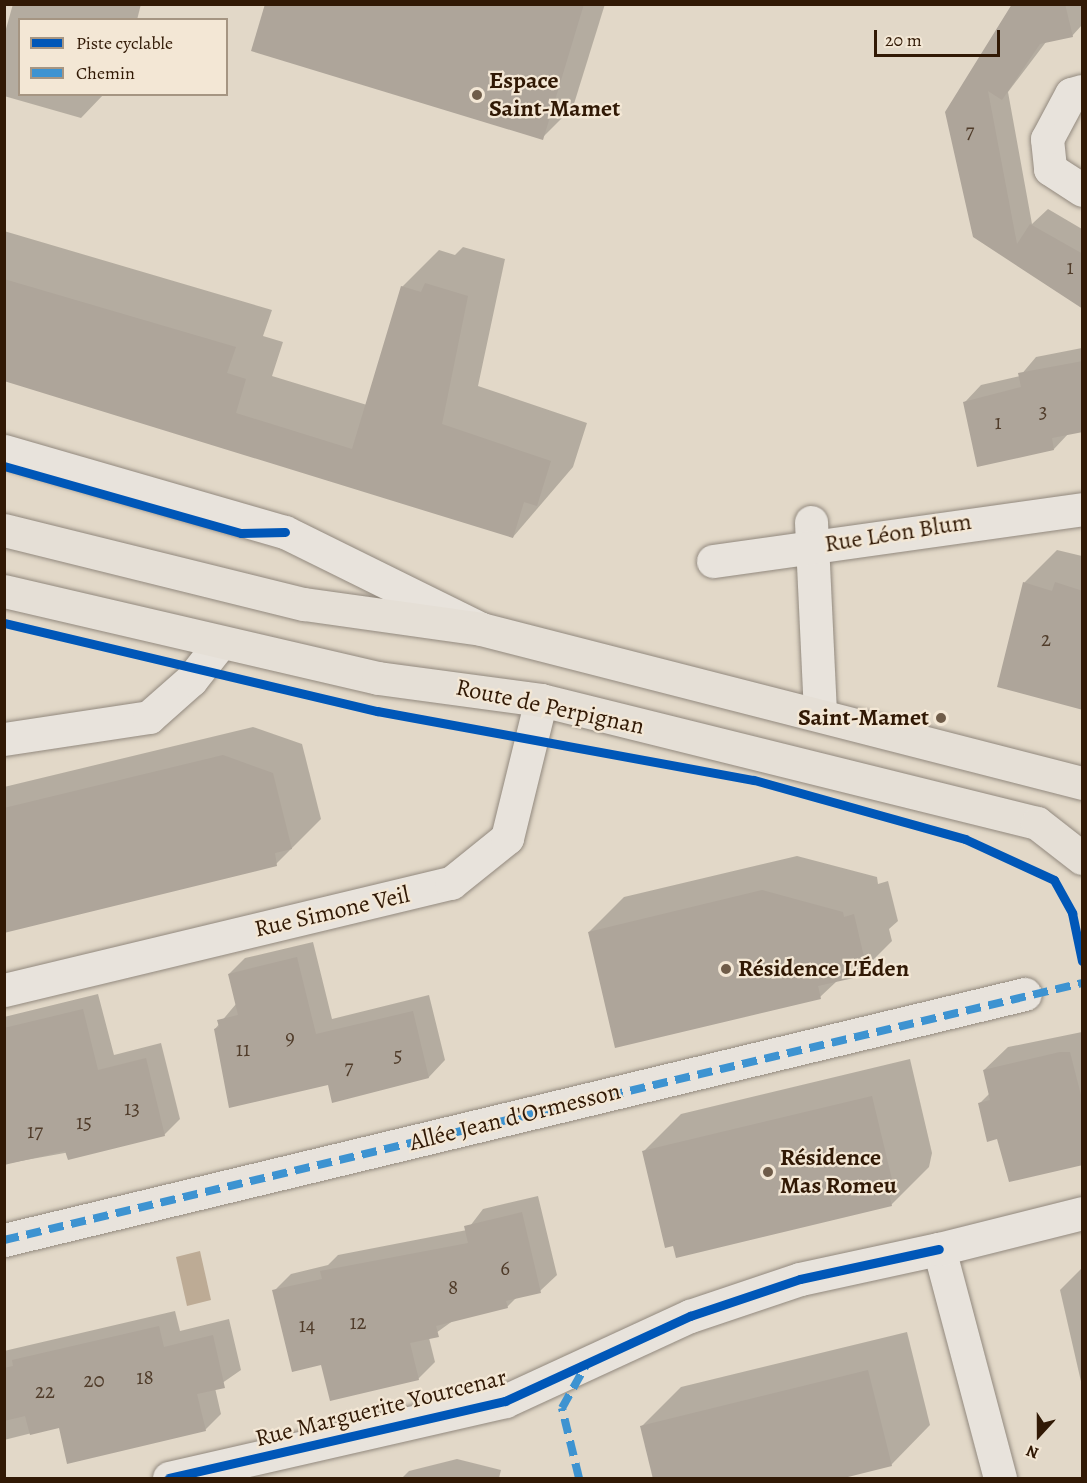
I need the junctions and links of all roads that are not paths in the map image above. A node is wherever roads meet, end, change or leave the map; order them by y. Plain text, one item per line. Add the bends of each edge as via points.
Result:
1 (1083, 91) edge
2 (1083, 190) edge
3 (4, 451) edge
4 (1083, 509) edge
5 (4, 530) edge
6 (812, 534) junction
7 (713, 561) dead end
8 (4, 591) edge
9 (481, 629) junction
10 (221, 642) junction
11 (541, 700) junction
12 (820, 714) junction
13 (4, 740) edge
14 (1083, 783) edge
15 (1083, 858) edge
16 (4, 990) edge
17 (1025, 994) dead end
18 (1083, 1213) edge
19 (4, 1240) edge
20 (939, 1249) junction
21 (268, 1468) edge
22 (169, 1479) edge
23 (1000, 1479) edge

1 - 2 street via 1071,94 1047,139 1050,169
3 - 9 street via 285,532
4 - 6 street, Rue Léon Blum
5 - 9 main road via 304,604
6 - 7 street, Rue Léon Blum
6 - 12 street
8 - 10 main road, Route de Perpignan
9 - 12 main road
10 - 11 main road, Route de Perpignan via 378,678
10 - 13 street via 191,680 149,717
11 - 15 main road, Route de Perpignan via 1037,823
11 - 16 street, Rue Simone Veil via 507,838 451,883
12 - 14 main road
17 - 19 street, Allée Jean d'Ormesson
18 - 20 street, Rue Marguerite Yourcenar
20 - 21 street, Rue Marguerite Yourcenar via 800,1279 690,1316 505,1401
20 - 23 street
21 - 22 street, Rue Marguerite Yourcenar

